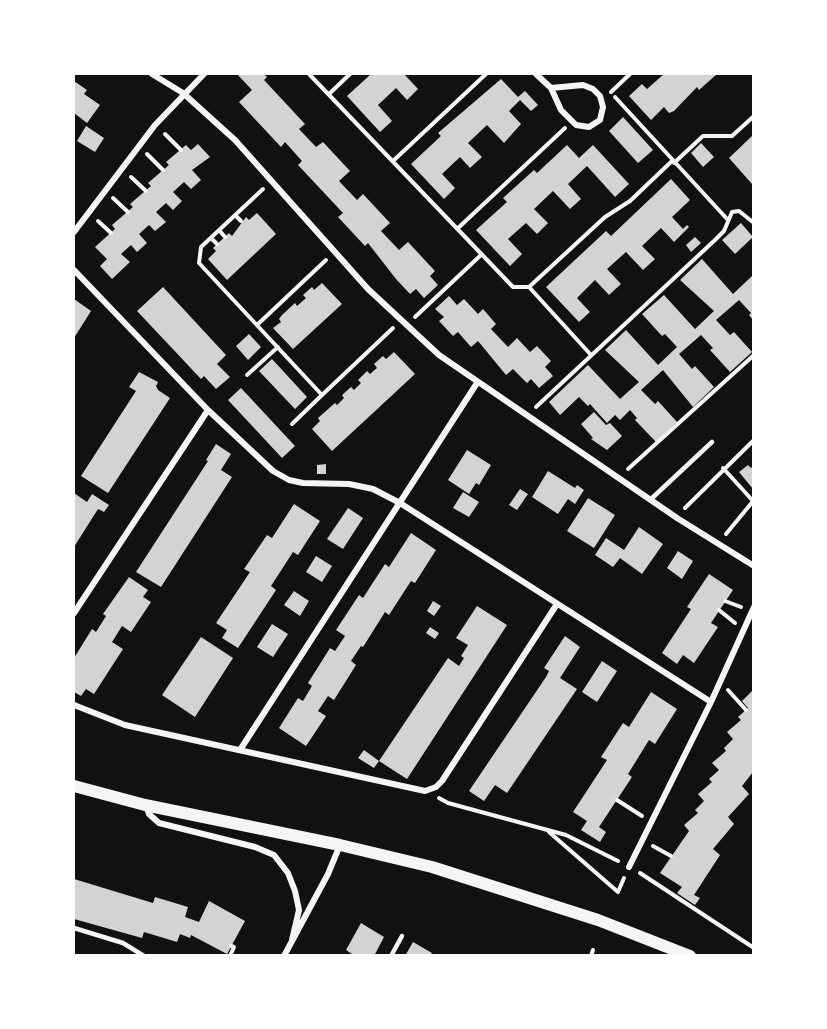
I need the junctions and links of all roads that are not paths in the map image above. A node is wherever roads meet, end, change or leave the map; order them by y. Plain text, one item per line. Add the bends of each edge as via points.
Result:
1 (152, 74) edge
2 (204, 74) edge
3 (536, 74) edge
4 (550, 88) junction
5 (183, 93) junction
6 (74, 232) edge
7 (74, 270) edge
8 (477, 383) junction
9 (208, 410) junction
10 (712, 441) dead end
11 (650, 500) junction
12 (400, 503) junction
13 (753, 566) edge
14 (557, 604) junction
15 (753, 607) edge
16 (74, 613) edge
17 (711, 702) junction
18 (74, 705) edge
19 (240, 750) junction
20 (74, 786) edge
21 (145, 805) junction
22 (340, 845) junction
23 (629, 867) road end
24 (74, 928) edge
25 (402, 936) dead end
26 (292, 940) junction
27 (144, 956) edge
28 (284, 956) edge
29 (391, 956) edge
30 (690, 956) edge

1 - 5 street
2 - 5 street
3 - 4 street
4 - 4 street via 572,122 590,127 600,120 603,106 593,89 583,85
5 - 6 street
5 - 8 street via 236,140 334,253 403,324
7 - 9 street
8 - 11 street
8 - 12 street
9 - 12 street via 260,460 289,480 319,485 350,484 373,489
9 - 16 street
10 - 11 lane
11 - 13 street
12 - 14 street
12 - 19 street
14 - 17 street
14 - 19 street via 442,781 429,790
15 - 17 street
17 - 23 street
18 - 19 street via 125,725
20 - 21 main road
21 - 22 main road
21 - 26 street via 159,823 274,855 288,873 295,891 299,910
22 - 26 street
22 - 30 main road via 511,891
24 - 27 lane via 123,943
25 - 29 lane
26 - 28 street

